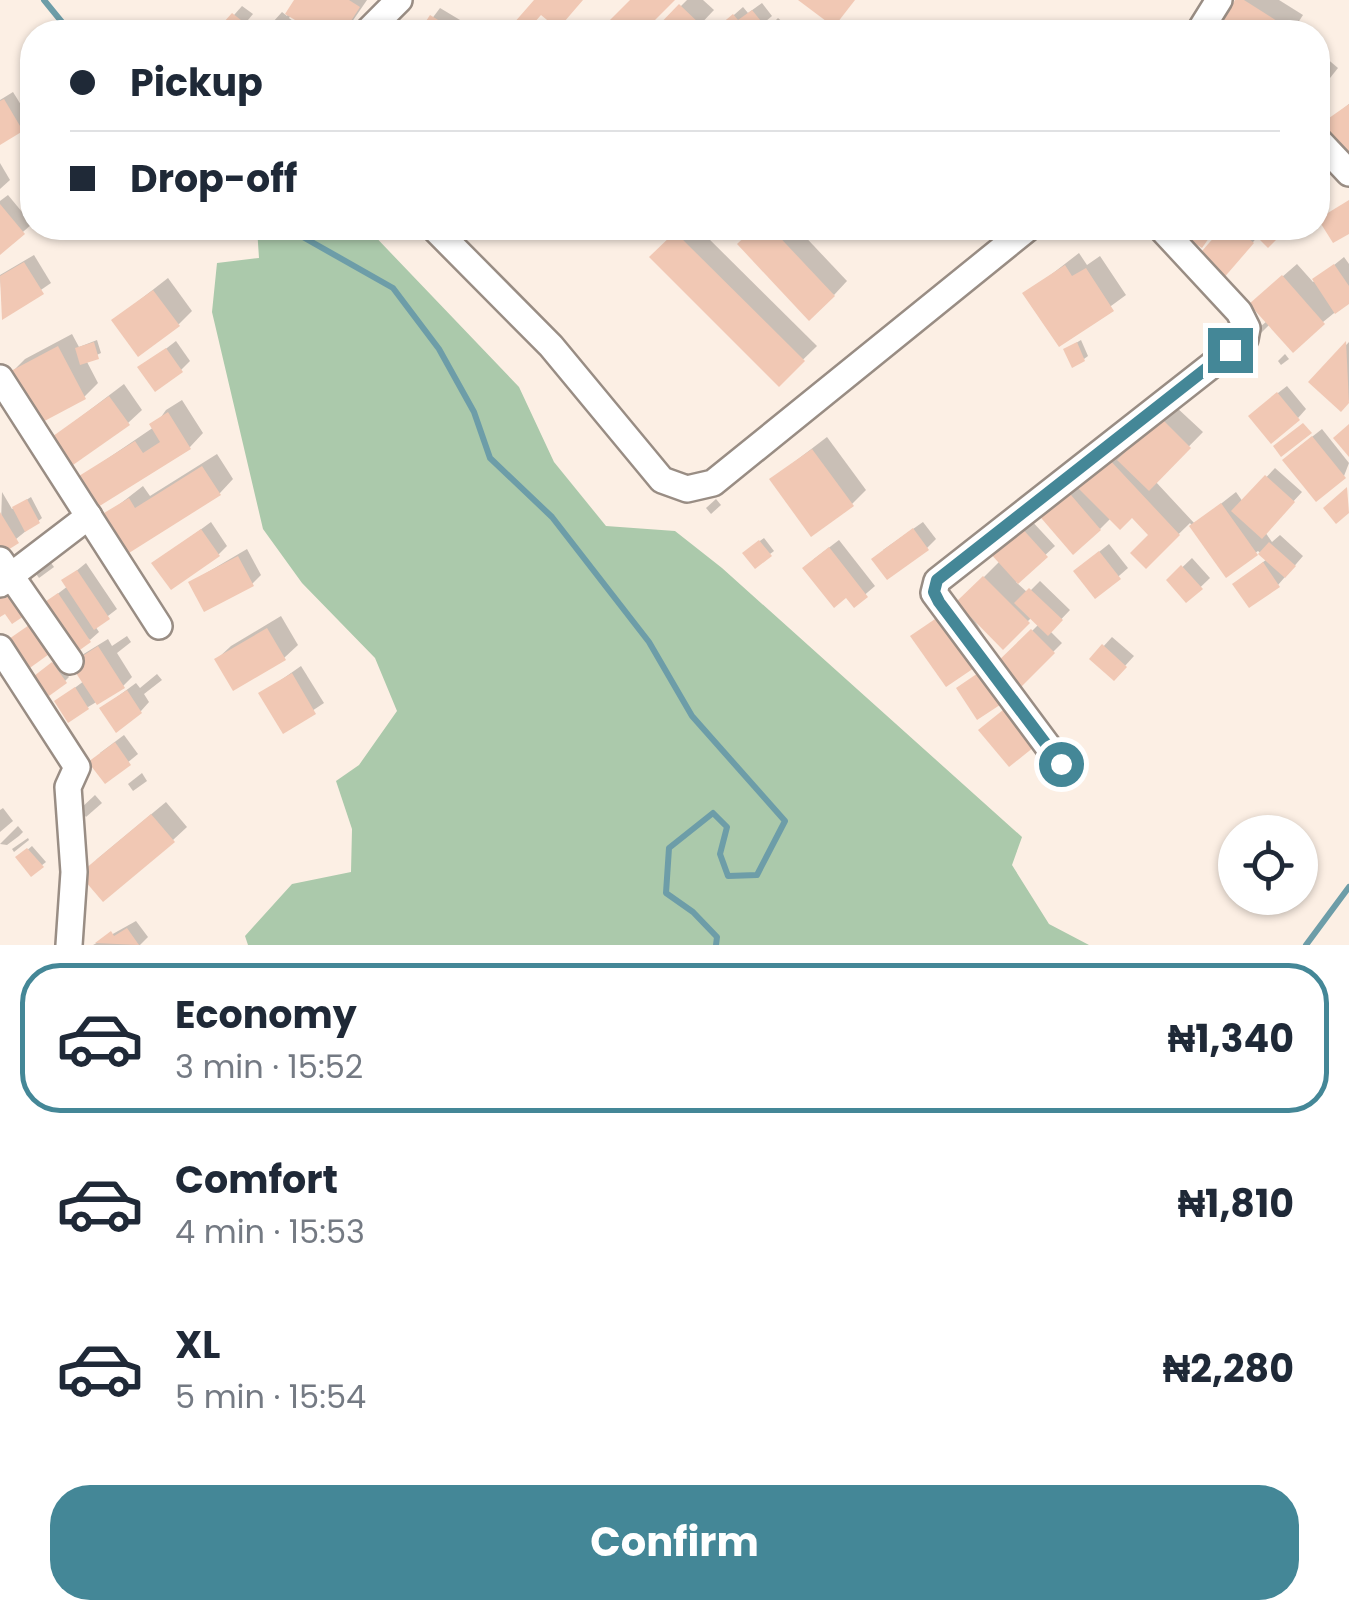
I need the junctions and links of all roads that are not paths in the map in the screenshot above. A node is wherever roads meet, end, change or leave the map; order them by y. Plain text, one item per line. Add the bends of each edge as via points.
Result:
1 (399, 0) edge
2 (379, 20) edge
3 (1330, 153) edge
4 (1349, 173) edge
5 (446, 240) edge
6 (1013, 240) edge
7 (1171, 240) edge
8 (0, 378) edge
9 (89, 516) junction
10 (4, 573) edge
11 (159, 626) dead end
12 (0, 648) edge
13 (70, 660) dead end
14 (1061, 764) dead end
15 (69, 945) edge

1 - 2 street
3 - 4 street
5 - 6 street via 550,346 662,480 687,490 713,483
7 - 14 street via 1239,312 1246,340 937,580 934,592
8 - 9 street
9 - 10 street
9 - 11 street
10 - 13 street
12 - 15 street via 77,767 68,786 74,872

